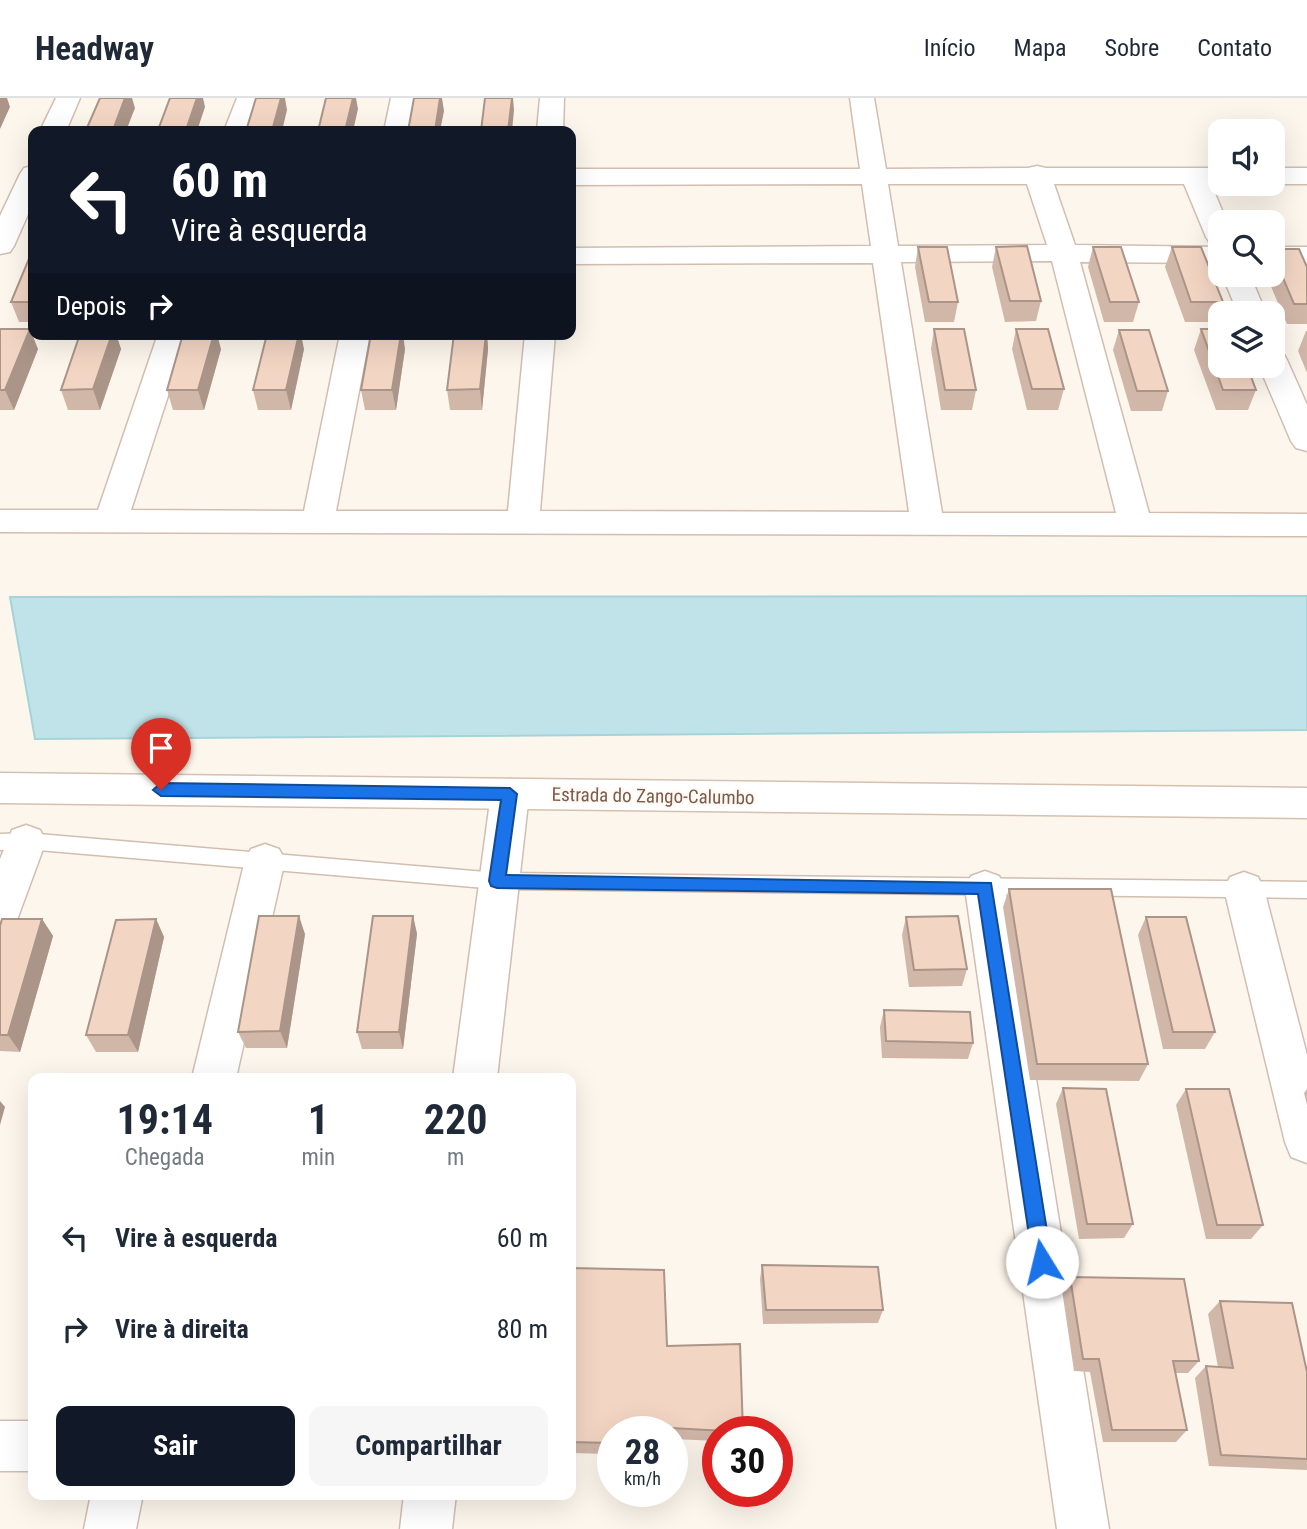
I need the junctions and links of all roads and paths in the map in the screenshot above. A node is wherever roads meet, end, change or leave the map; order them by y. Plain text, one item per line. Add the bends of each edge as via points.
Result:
1 (68, 98) edge
2 (249, 98) edge
3 (403, 98) edge
4 (552, 98) edge
5 (862, 98) edge
6 (55, 126) edge
7 (239, 126) edge
8 (398, 126) edge
9 (550, 126) edge
10 (1037, 174) junction
11 (876, 175) junction
12 (1207, 176) edge
13 (1285, 176) edge
14 (1307, 176) edge
15 (576, 177) edge
16 (28, 181) edge
17 (0, 184) edge
18 (28, 193) edge
19 (1214, 210) edge
20 (7, 253) edge
21 (1064, 253) junction
22 (1285, 255) edge
23 (1307, 255) edge
24 (576, 256) edge
25 (886, 256) junction
26 (1208, 256) edge
27 (171, 340) edge
28 (354, 340) edge
29 (539, 340) edge
30 (1280, 378) edge
31 (1307, 442) edge
32 (0, 521) edge
33 (111, 521) junction
34 (318, 521) junction
35 (523, 523) junction
36 (926, 524) junction
37 (1136, 524) junction
38 (1307, 525) edge
39 (0, 788) edge
40 (510, 794) junction
41 (1307, 803) edge
42 (13, 841) edge
43 (265, 859) junction
44 (497, 881) junction
45 (985, 888) junction
46 (1244, 889) junction
47 (1307, 890) edge
48 (0, 916) edge
49 (215, 1073) edge
50 (476, 1073) edge
51 (1307, 1142) edge
52 (0, 1446) edge
53 (28, 1446) edge
54 (116, 1500) edge
55 (429, 1500) edge
56 (110, 1529) edge
57 (426, 1529) edge
58 (1083, 1529) edge

1 - 6 street
2 - 7 street
3 - 8 street
4 - 9 street
5 - 11 street
10 - 11 street
10 - 12 street
10 - 21 street
11 - 15 street
11 - 25 street
12 - 19 street
13 - 14 street
16 - 17 street
18 - 20 street
21 - 25 street
21 - 26 street
21 - 37 street
22 - 23 street
24 - 25 street
25 - 36 street
27 - 33 street
28 - 34 street
29 - 35 street
30 - 31 street
32 - 33 street
33 - 34 street
34 - 35 street
35 - 36 street
36 - 37 street
37 - 38 street
39 - 40 street, Estrada do Zango-Calumbo
40 - 41 street, Estrada do Zango-Calumbo
40 - 44 street
42 - 43 lane
42 - 48 street
43 - 44 lane
43 - 49 street
44 - 45 lane
44 - 50 street
45 - 46 lane
45 - 58 street
46 - 47 lane
46 - 51 street
52 - 53 street
54 - 56 street
55 - 57 street

